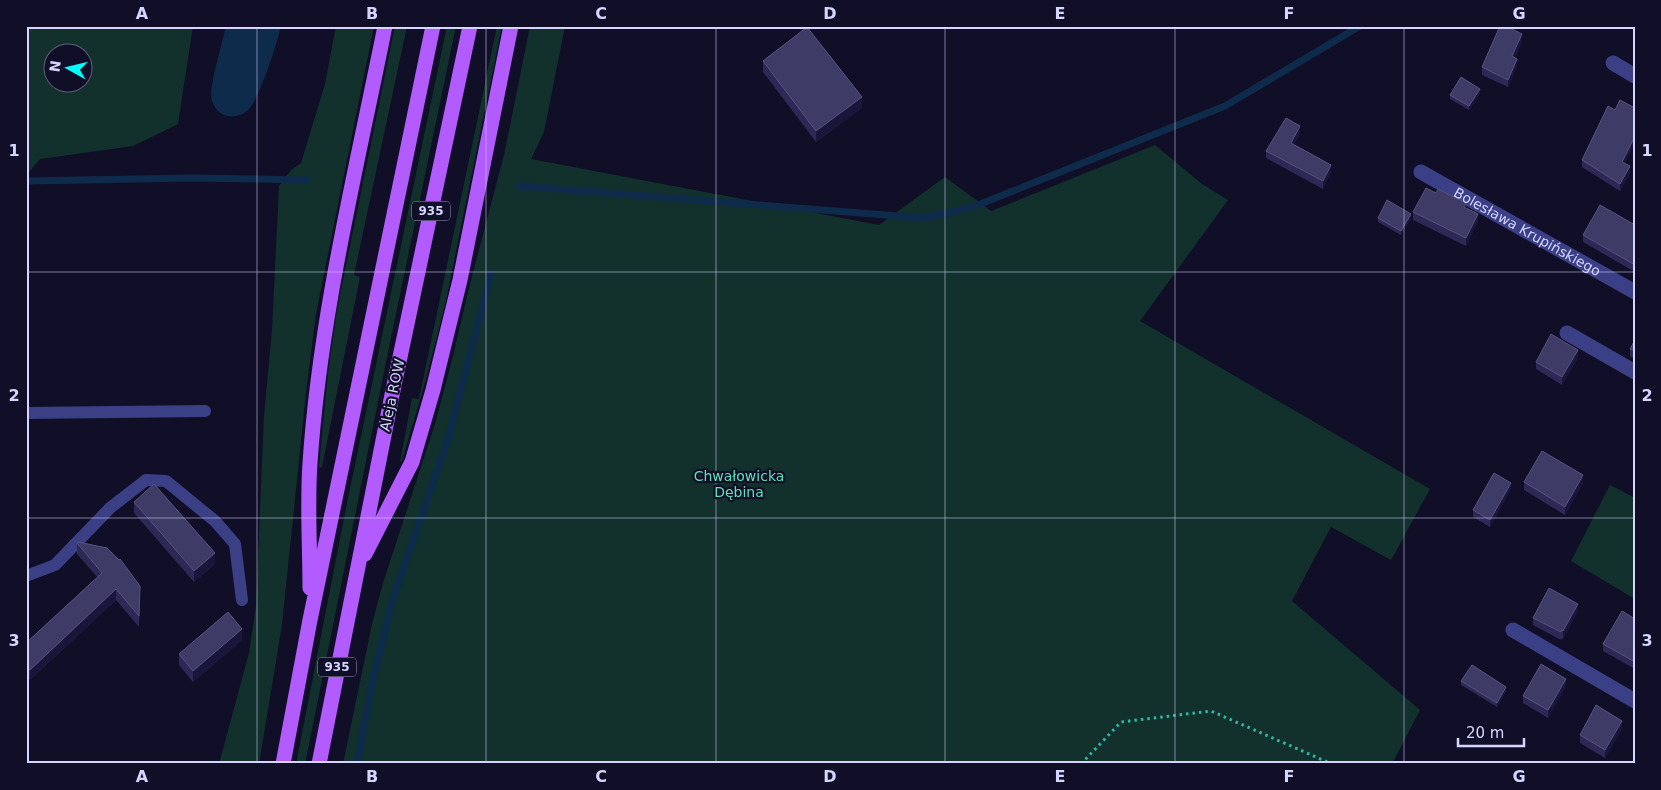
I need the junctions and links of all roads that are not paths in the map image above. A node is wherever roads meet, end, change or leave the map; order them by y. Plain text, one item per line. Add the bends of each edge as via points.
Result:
1 (385, 26) edge
2 (433, 26) edge
3 (470, 26) edge
4 (511, 26) edge
5 (1613, 63) dead end
6 (1635, 76) edge
7 (1421, 172) dead end
8 (1635, 292) edge
9 (1567, 333) dead end
10 (1635, 372) edge
11 (205, 411) dead end
12 (26, 413) edge
13 (356, 571) junction
14 (26, 576) edge
15 (242, 600) dead end
16 (310, 620) junction
17 (1513, 630) dead end
18 (1635, 701) edge
19 (283, 764) edge
20 (318, 764) edge

1 - 16 main road via 333,285 319,373 310,465
2 - 16 main road, 935
3 - 13 main road, Aleja ROW / 935
4 - 13 main road via 460,280 434,390 412,462
5 - 6 street
7 - 8 street, Bolesława Krupińskiego
9 - 10 street
11 - 12 lane
13 - 20 main road, Aleja ROW / 935
14 - 15 lane via 55,565 110,508 146,480 166,481 215,521 235,544
16 - 19 main road, 935
17 - 18 street

